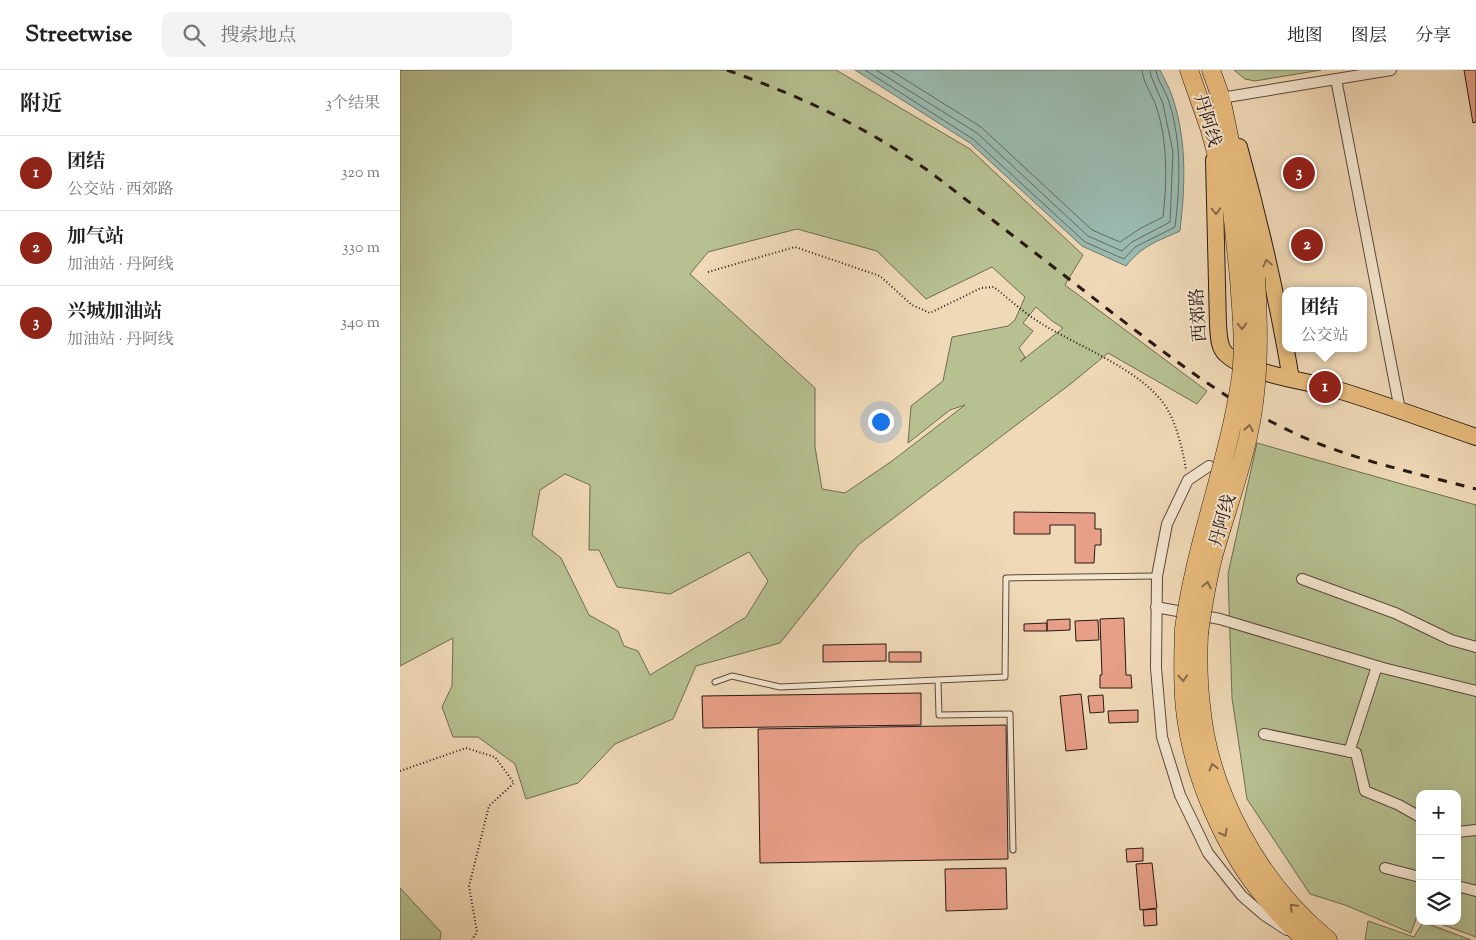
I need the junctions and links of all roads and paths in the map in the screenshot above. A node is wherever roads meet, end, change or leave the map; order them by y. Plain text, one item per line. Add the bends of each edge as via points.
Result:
1 (1188, 70) edge
2 (1211, 70) edge
3 (1218, 70) edge
4 (1391, 70) edge
5 (1336, 79) junction
6 (1220, 98) junction
7 (1209, 127) junction
8 (708, 272) dead end
9 (1248, 278) junction
10 (1282, 327) edge
11 (1287, 352) edge
12 (1291, 379) junction
13 (1400, 410) junction
14 (1476, 437) edge
15 (1209, 466) dead end
16 (1188, 480) junction
17 (1157, 576) junction
18 (1302, 579) dead end
19 (1156, 607) junction
20 (1192, 631) junction
21 (1476, 647) edge
22 (1377, 666) junction
23 (938, 680) junction
24 (715, 682) dead end
25 (1476, 691) edge
26 (1264, 734) dead end
27 (1349, 752) junction
28 (400, 771) edge
29 (1416, 815) edge
30 (1476, 830) edge
31 (1461, 832) edge
32 (1013, 850) dead end
33 (1385, 868) dead end
34 (1416, 875) edge
35 (1461, 887) edge
36 (1476, 891) edge
37 (472, 940) edge
38 (1304, 940) edge
39 (1328, 940) edge

1 - 7 highway, 丹阿线
2 - 6 highway, 丹阿线
3 - 6 highway
4 - 5 street
5 - 6 street
5 - 13 street
6 - 9 highway, 丹阿线 via 1252,246
10 -> 6 main road via 1250,187 1236,136
7 - 9 highway, 丹阿线
7 -> 12 main road, 西郊路 via 1215,170 1220,342 1224,352 1234,360
8 - 16 path via 795,247 880,276 912,305 930,312 981,288 994,287 1039,322 1129,373 1154,393 1169,412 1184,456
9 - 20 highway, 丹阿线, bridge via 1241,375 1231,434 1190,589
12 -> 11 main road
12 - 13 main road, 西郊路 via 1336,389
13 - 14 main road, 西郊路
15 - 16 street
16 - 17 street via 1167,524
17 - 19 street
17 - 23 lane via 1006,578 1005,677
18 - 21 street via 1395,614 1451,640
19 - 22 street via 1220,619
19 - 38 street via 1156,668 1162,738 1180,795 1208,853 1242,896 1264,915
20 -> 38 highway, 丹阿线 via 1182,668 1185,710 1202,782 1216,819 1240,862 1267,901
39 -> 20 highway, 丹阿线 via 1282,894 1256,858 1231,814 1208,747
22 - 25 street
22 - 27 street
23 - 24 lane via 780,687 732,676
23 - 32 lane via 940,715 1010,714
26 - 27 street
27 - 29 street via 1356,754 1366,791
28 - 37 path via 466,748 496,757 514,783 489,806 469,886 477,932
30 - 31 street
33 - 34 street
35 - 36 street

